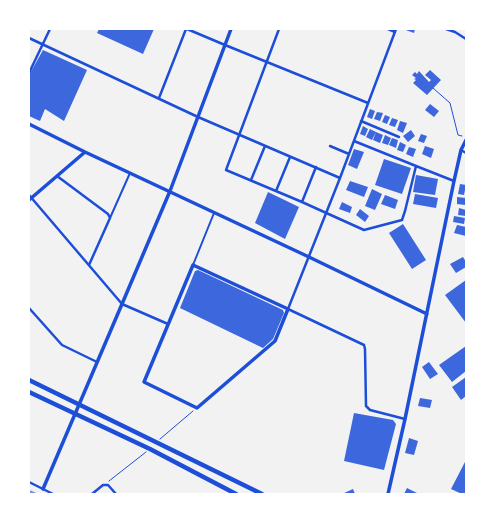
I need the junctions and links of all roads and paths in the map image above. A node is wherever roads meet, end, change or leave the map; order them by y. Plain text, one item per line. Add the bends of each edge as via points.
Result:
1 (50, 29) edge
2 (186, 29) edge
3 (231, 29) edge
4 (279, 29) edge
5 (388, 29) edge
6 (446, 29) edge
7 (396, 30) edge
8 (29, 38) edge
9 (466, 40) edge
10 (43, 44) junction
11 (225, 45) junction
12 (266, 62) junction
13 (29, 73) edge
14 (433, 88) dead end
15 (159, 98) junction
16 (368, 103) junction
17 (198, 117) junction
18 (361, 122) junction
19 (29, 124) edge
20 (239, 134) junction
21 (399, 137) dead end
22 (466, 139) edge
23 (354, 141) junction
24 (265, 146) junction
25 (330, 146) dead end
26 (461, 150) junction
27 (85, 152) junction
28 (466, 153) edge
29 (349, 154) junction
30 (290, 157) junction
31 (416, 166) junction
32 (316, 168) junction
33 (130, 173) junction
34 (57, 176) junction
35 (340, 178) junction
36 (251, 180) junction
37 (454, 181) junction
38 (170, 191) junction
39 (276, 191) junction
40 (30, 197) edge
41 (302, 202) junction
42 (214, 213) junction
43 (326, 213) junction
44 (110, 218) junction
45 (309, 257) junction
46 (89, 265) junction
47 (193, 265) junction
48 (122, 304) junction
49 (288, 309) junction
50 (30, 310) edge
51 (426, 314) junction
52 (169, 324) junction
53 (97, 362) junction
54 (29, 380) edge
55 (29, 392) edge
56 (79, 404) junction
57 (197, 408) junction
58 (74, 414) junction
59 (405, 419) junction
60 (157, 442) junction
61 (150, 449) junction
62 (29, 482) edge
63 (103, 485) junction
64 (43, 489) junction
65 (53, 494) edge
66 (92, 494) edge
67 (116, 494) edge
68 (236, 494) edge
69 (262, 494) edge
70 (388, 494) edge

1 - 10 street
2 - 11 street
2 - 15 street
3 - 11 street
4 - 12 street
5 - 7 street
6 - 9 street
7 - 16 street
8 - 10 street
10 - 13 street
10 - 15 street
11 - 12 street
11 - 17 street
12 - 16 street
12 - 20 street
14 - 22 path via 450,103 458,135
15 - 17 street
16 - 18 street
17 - 20 street
17 - 38 street
18 - 21 street
18 - 23 street
19 - 27 street
20 - 24 street
20 - 36 street via 226,170
22 - 26 street
23 - 29 street
23 - 31 street
24 - 30 street
24 - 36 street
25 - 29 street
26 - 28 street
26 - 37 street
27 - 33 street
27 - 34 street
29 - 35 street
30 - 32 street
30 - 39 street
31 - 37 street
31 - 43 street via 402,220 364,230
32 - 35 street
32 - 41 street
33 - 38 street
33 - 44 street
34 - 40 street
34 - 44 street
35 - 43 street
36 - 39 street
37 - 51 street
38 - 42 street
38 - 48 street
39 - 41 street
40 - 46 street
41 - 43 street
42 - 45 street
42 - 47 street
43 - 45 street
44 - 46 street
45 - 49 street
45 - 51 street
46 - 48 street
47 - 49 street
47 - 52 street
48 - 52 street
48 - 53 street
49 - 57 street via 276,341
49 - 59 street via 364,346 366,406 370,410
50 - 53 street via 62,346
51 - 59 street
52 - 57 street via 144,382
53 - 56 street
54 - 56 highway
55 - 58 highway
56 - 58 street
56 - 60 highway
57 - 60 path
58 - 61 highway
58 - 64 street
59 - 70 street
60 - 69 highway
61 - 63 path
61 - 68 highway
62 - 64 street
63 - 66 street
63 - 67 street via 108,485
64 - 65 street

